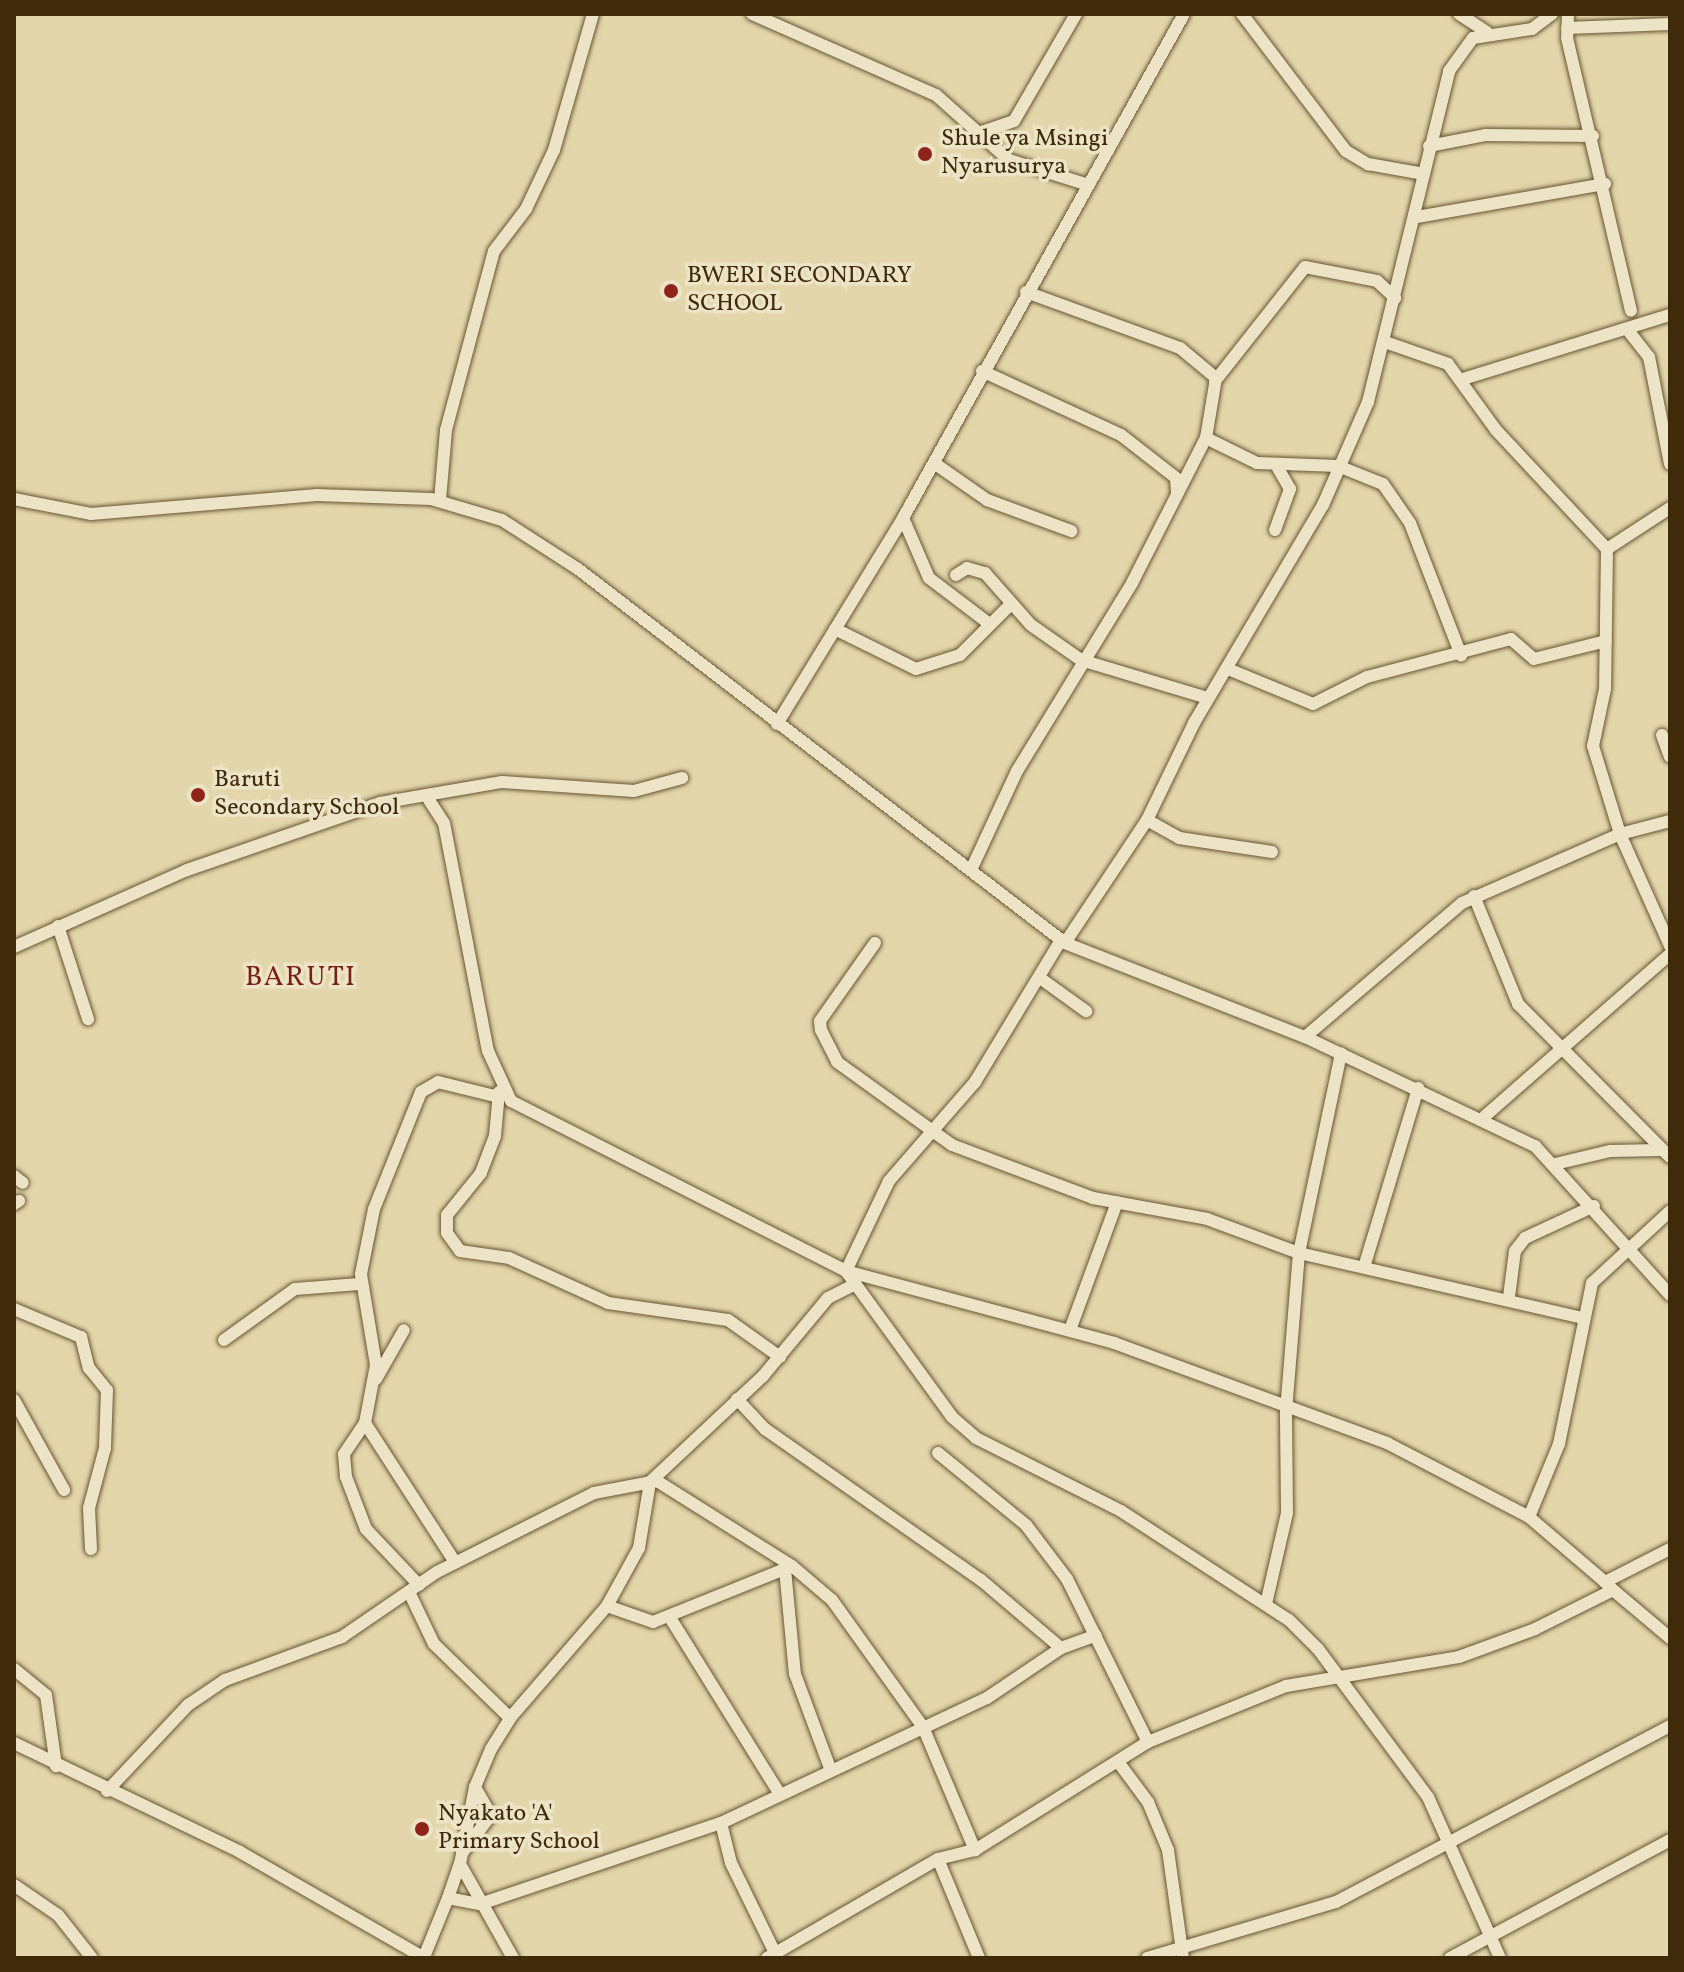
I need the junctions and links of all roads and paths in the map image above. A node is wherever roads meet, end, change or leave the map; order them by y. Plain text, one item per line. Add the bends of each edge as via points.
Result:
1 (593, 14) edge
2 (752, 14) edge
3 (1076, 14) edge
4 (1184, 14) edge
5 (1242, 14) edge
6 (1459, 14) edge
7 (1552, 14) edge
8 (1568, 14) edge
9 (1670, 24) edge
10 (1567, 28) junction
11 (1487, 32) junction
12 (979, 133) junction
13 (1593, 136) junction
14 (1429, 146) junction
15 (1424, 174) junction
16 (1085, 184) junction
17 (1605, 184) junction
18 (1417, 217) junction
19 (1026, 292) junction
20 (1395, 298) junction
21 (1631, 311) dead end
22 (1670, 315) edge
23 (1627, 329) junction
24 (1385, 342) junction
25 (982, 371) junction
26 (1463, 379) junction
27 (1215, 381) junction
28 (1206, 438) junction
29 (934, 463) junction
30 (1670, 464) edge
31 (1338, 466) junction
32 (1278, 468) junction
33 (1177, 492) junction
34 (14, 499) edge
35 (440, 500) junction
36 (1670, 508) edge
37 (903, 518) junction
38 (1275, 530) dead end
39 (1071, 531) dead end
40 (1607, 549) junction
41 (956, 575) dead end
42 (1011, 604) junction
43 (988, 623) junction
44 (835, 629) junction
45 (1606, 641) junction
46 (1461, 655) junction
47 (1081, 660) junction
48 (1228, 669) junction
49 (1208, 698) junction
50 (777, 724) junction
51 (1662, 735) dead end
52 (1670, 757) edge
53 (682, 778) dead end
54 (429, 800) junction
55 (1147, 820) junction
56 (1670, 821) edge
57 (1620, 834) junction
58 (1272, 852) dead end
59 (971, 870) junction
60 (1474, 896) junction
61 (58, 926) junction
62 (1063, 941) junction
63 (875, 943) dead end
64 (1670, 946) edge
65 (14, 947) edge
66 (1670, 954) edge
67 (1040, 978) junction
68 (1086, 1011) dead end
69 (88, 1019) dead end
70 (1305, 1037) junction
71 (1556, 1050) junction
72 (1341, 1053) junction
73 (1418, 1088) junction
74 (499, 1092) junction
75 (1485, 1116) junction
76 (932, 1134) junction
77 (1665, 1154) edge
78 (1555, 1164) junction
79 (1117, 1202) junction
80 (1594, 1206) junction
81 (1670, 1211) edge
82 (1632, 1249) junction
83 (1299, 1253) junction
84 (1365, 1264) junction
85 (846, 1271) junction
86 (359, 1284) junction
87 (856, 1284) junction
88 (1670, 1295) edge
89 (1509, 1297) junction
90 (14, 1309) edge
91 (1582, 1318) junction
92 (404, 1330) dead end
93 (1070, 1330) junction
94 (224, 1340) dead end
95 (780, 1357) junction
96 (374, 1381) junction
97 (737, 1399) junction
98 (14, 1400) edge
99 (1286, 1411) junction
100 (365, 1423) junction
101 (938, 1453) dead end
102 (650, 1482) junction
103 (64, 1490) dead end
104 (1529, 1517) junction
105 (91, 1549) dead end
106 (1670, 1549) edge
107 (455, 1562) junction
108 (789, 1568) junction
109 (1609, 1586) junction
110 (415, 1589) junction
111 (1266, 1604) junction
112 (607, 1606) junction
113 (669, 1616) junction
114 (1096, 1635) junction
115 (1670, 1638) edge
116 (1061, 1648) junction
117 (14, 1669) edge
118 (1343, 1676) junction
119 (510, 1718) junction
120 (1670, 1726) edge
121 (923, 1727) junction
122 (1148, 1742) junction
123 (14, 1743) edge
124 (1119, 1763) junction
125 (56, 1766) junction
126 (830, 1768) junction
127 (475, 1787) junction
128 (107, 1791) junction
129 (779, 1793) junction
130 (721, 1823) junction
131 (1670, 1840) edge
132 (1452, 1846) junction
133 (975, 1850) junction
134 (461, 1859) junction
135 (938, 1859) junction
136 (14, 1885) edge
137 (448, 1898) junction
138 (480, 1904) junction
139 (1489, 1935) junction
140 (1182, 1953) edge
141 (771, 1956) edge
142 (424, 1957) edge
143 (92, 1958) edge
144 (513, 1958) edge
145 (979, 1958) edge
146 (1147, 1958) edge
147 (1450, 1958) edge
148 (1500, 1958) edge

1 - 35 street via 554,150 526,209 494,251 446,430
2 - 12 street via 936,95
3 - 12 street via 1014,121
4 - 16 street
5 - 15 street via 1346,151 1368,164
6 - 11 street
7 - 11 street via 1532,29
8 - 10 street
9 - 10 street
10 - 13 street
11 - 14 street via 1465,45 1449,71
12 - 16 street via 1009,160
13 - 14 street via 1485,135
13 - 17 street
14 - 15 street
15 - 18 street
16 - 19 street
17 - 18 street
17 - 21 street
18 - 20 street
19 - 25 street
19 - 27 street via 1180,348 1211,367
20 - 24 street
20 - 27 street via 1377,281 1305,267
22 - 23 street
23 - 26 street
23 - 30 street via 1649,357
24 - 26 street via 1435,358
24 - 31 street
25 - 29 street
25 - 33 street via 1121,435 1175,477
26 - 40 street via 1496,430
27 - 28 street
28 - 32 street
28 - 33 street
29 - 37 street
29 - 39 street via 987,500
31 - 32 street
31 - 46 street via 1375,479 1393,496
31 - 48 street via 1323,505
32 - 38 street via 1290,489
33 - 47 street via 1119,606
34 - 35 street via 91,514 317,495
35 - 50 street via 502,520 578,569
36 - 40 street
37 - 43 street via 929,578
37 - 44 street
40 - 45 street
41 - 42 street via 967,568 985,573
42 - 43 street
42 - 47 street
43 - 44 street via 960,655 916,669
44 - 50 street
45 - 46 street via 1539,659 1511,639
45 - 57 street via 1593,746
46 - 48 street via 1367,677 1313,704
47 - 49 street
47 - 59 street via 992,819
48 - 49 street
49 - 55 street
50 - 59 street
51 - 52 street
53 - 54 street via 634,791 502,782
54 - 61 street via 344,813
54 - 74 street via 440,809
55 - 58 street via 1179,838
55 - 62 street
56 - 57 street
57 - 60 street
57 - 64 street
59 - 62 street
60 - 70 street
60 - 71 street via 1502,976
61 - 65 street
61 - 69 street
62 - 67 street
62 - 70 street
63 - 76 street via 820,1021 821,1030 833,1059
66 - 71 street
67 - 68 street
67 - 76 street via 975,1082
70 - 72 street
71 - 75 street
71 - 77 street
72 - 73 street
72 - 83 street
73 - 75 street
73 - 84 street
74 - 85 street
74 - 86 street via 438,1082 421,1092 374,1209
74 - 95 street via 481,1173 447,1215 447,1233 460,1251 509,1258 599,1300 728,1320
75 - 78 street
76 - 79 street
76 - 85 street via 889,1181
77 - 78 street via 1610,1151
78 - 80 street
79 - 83 street via 1238,1227
79 - 93 street
80 - 82 street
80 - 89 street via 1525,1238 1515,1251
81 - 82 street
82 - 88 street
82 - 91 street via 1600,1271
83 - 84 street
83 - 99 street
84 - 89 street
85 - 87 street
85 - 93 street
86 - 94 street via 295,1289
86 - 96 street
87 - 95 street via 828,1298
87 - 111 street via 952,1417 976,1438 1121,1511
89 - 91 street
90 - 105 street via 82,1339 89,1368 107,1390 105,1448 89,1508
91 - 104 street via 1559,1444
92 - 96 street
93 - 99 street
95 - 97 street
96 - 100 street
97 - 102 street
97 - 116 street via 765,1429 981,1580
98 - 103 street
99 - 104 street via 1398,1447
99 - 111 street via 1287,1513
100 - 107 street
100 - 110 street via 344,1454 351,1493 366,1529
101 - 114 street via 1026,1525 1067,1579
102 - 107 street via 594,1493
102 - 108 street via 670,1485
102 - 112 street via 639,1548
104 - 109 street
106 - 109 street
107 - 110 street
108 - 113 street
108 - 121 street via 848,1618
108 - 126 street via 795,1674
109 - 115 street
109 - 118 street via 1459,1657
110 - 119 street via 434,1644
110 - 128 street via 342,1637 211,1688
111 - 118 street
112 - 113 street via 646,1621
112 - 119 street
113 - 129 street
114 - 116 street
114 - 122 street
116 - 121 street via 987,1698
117 - 125 street via 46,1695
118 - 122 street via 1286,1686
118 - 132 street via 1428,1797
119 - 127 street
120 - 132 street
121 - 126 street
121 - 133 street
122 - 124 street
123 - 125 street
124 - 133 street
124 - 140 street via 1148,1802 1168,1850
125 - 128 street
126 - 129 street
127 - 134 street
127 - 134 street via 491,1815
128 - 142 street via 240,1852
129 - 130 street
130 - 138 street
130 - 141 street via 731,1863
131 - 139 street
132 - 139 street
132 - 140 street via 1336,1902
133 - 135 street
134 - 137 street
134 - 138 street
135 - 141 street
135 - 145 street
136 - 143 street via 58,1915
137 - 138 street
137 - 142 street
138 - 144 street
139 - 147 street
139 - 148 street
140 - 146 street

